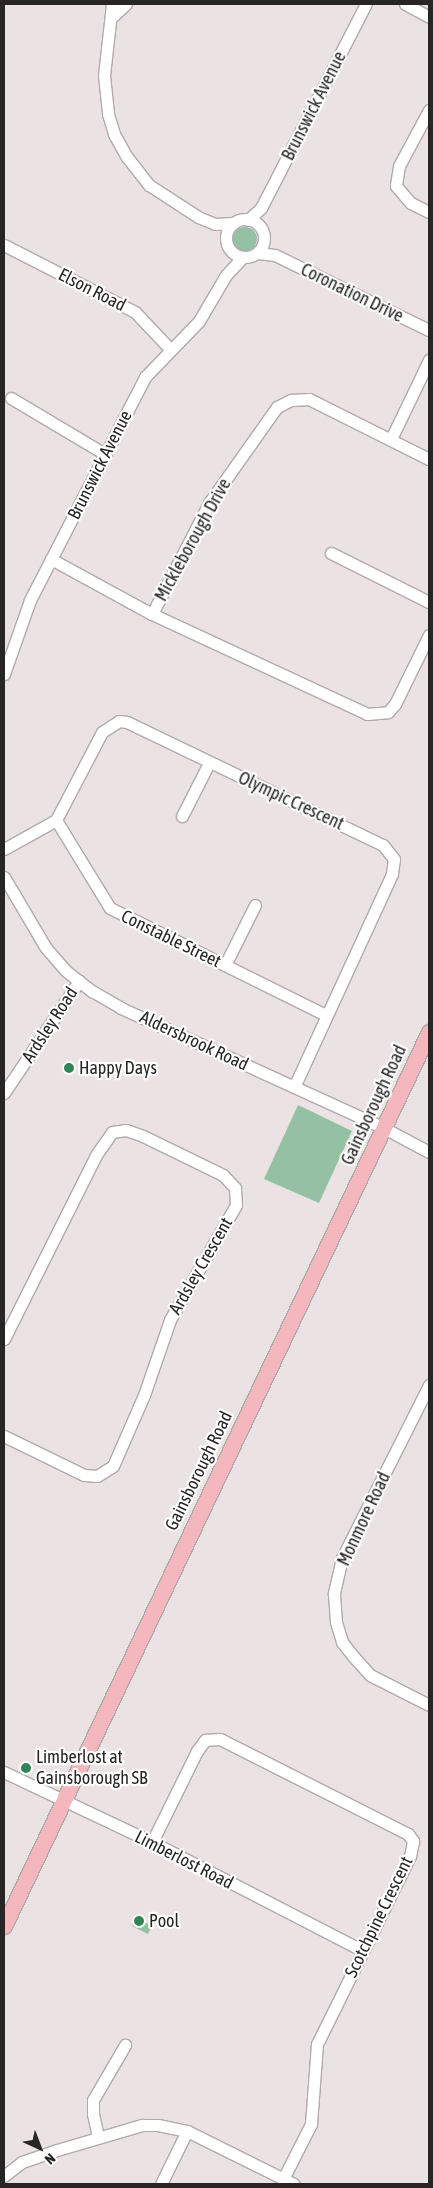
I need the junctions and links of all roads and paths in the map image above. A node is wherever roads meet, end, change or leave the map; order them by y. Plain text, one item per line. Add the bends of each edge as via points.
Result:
1 (112, 4) edge
2 (126, 4) edge
3 (366, 4) edge
4 (405, 4) edge
5 (112, 17) junction
6 (429, 17) edge
7 (429, 110) edge
8 (261, 208) junction
9 (429, 212) edge
10 (248, 220) junction
11 (234, 223) junction
12 (215, 224) junction
13 (260, 226) junction
14 (265, 240) junction
15 (4, 245) edge
16 (228, 245) junction
17 (258, 253) junction
18 (274, 255) junction
19 (243, 258) junction
20 (226, 275) junction
21 (429, 330) edge
22 (170, 349) junction
23 (429, 360) edge
24 (11, 398) dead end
25 (391, 439) junction
26 (105, 454) junction
27 (429, 458) edge
28 (331, 553) dead end
29 (51, 559) junction
30 (429, 602) edge
31 (152, 614) junction
32 (429, 635) edge
33 (4, 674) edge
34 (209, 763) junction
35 (182, 816) dead end
36 (56, 820) junction
37 (4, 849) edge
38 (4, 877) edge
39 (255, 905) dead end
40 (225, 965) junction
41 (79, 981) junction
42 (326, 1015) junction
43 (429, 1032) edge
44 (294, 1087) junction
45 (4, 1093) edge
46 (384, 1128) junction
47 (429, 1152) edge
48 (4, 1339) edge
49 (429, 1385) edge
50 (4, 1436) edge
51 (429, 1705) edge
52 (4, 1772) edge
53 (62, 1800) junction
54 (152, 1842) junction
55 (4, 1926) edge
56 (363, 1951) junction
57 (125, 2045) dead end
58 (187, 2131) junction
59 (98, 2137) junction
60 (4, 2176) edge
61 (288, 2182) edge
62 (161, 2184) edge

1 - 5 street
2 - 5 street
3 - 8 street, Brunswick Avenue
4 - 6 street
5 - 12 street via 104,75 114,134 149,185 198,217
7 - 9 street via 398,166 396,186 410,203
8 - 10 street, Brunswick Avenue
8 - 13 street, Brunswick Avenue
10 - 11 street
10 - 13 street
11 - 12 street
11 - 16 street via 228,230
12 - 16 street
13 - 14 street
14 - 17 street
14 - 18 street
15 - 22 street, Elson Road via 135,312
16 - 19 street
16 - 20 street, Brunswick Avenue
17 - 18 street, Coronation Drive
17 - 19 street
18 - 21 street, Coronation Drive
19 - 20 street, Brunswick Avenue
20 - 22 street, Brunswick Avenue via 199,321
22 - 26 street, Brunswick Avenue via 145,377
23 - 25 street
24 - 26 street
25 - 27 street, Mickleborough Drive
25 - 31 street, Mickleborough Drive via 309,399 291,400 277,407 209,503
26 - 29 street, Brunswick Avenue
28 - 30 street
29 - 31 street, Mickleborough Drive
29 - 33 street, Brunswick Avenue via 30,600
31 - 32 street, Mickleborough Drive via 367,714 388,712 395,704
34 - 35 street
34 - 36 street, Olympic Crescent via 127,722 118,721 102,732
34 - 42 street, Olympic Crescent via 383,845 394,859 392,874
36 - 37 street
36 - 40 street, Constable Street via 110,908
38 - 41 street, Aldersbrook Road via 46,948
39 - 40 street
40 - 42 street, Constable Street
41 - 44 street, Aldersbrook Road via 121,1008
41 - 45 street, Ardsley Road
42 - 44 street, Olympic Crescent
43 - 46 main road, Gainsborough Road
44 - 46 street, Aldersbrook Road
46 - 47 street, Aldersbrook Road
46 - 53 main road, Gainsborough Road
48 - 50 street, Ardsley Crescent via 96,1154 112,1132 126,1130 143,1136 224,1175 235,1188 236,1205 170,1320 144,1395 113,1466 97,1476 84,1475
49 - 51 street, Monmore Road via 342,1558 334,1594 336,1622 342,1642 353,1656 370,1675
52 - 53 street, Limberlost Road
53 - 54 street, Limberlost Road
53 - 55 main road, Gainsborough Road
54 - 56 street, Limberlost Road
54 - 56 street, Scotchpine Crescent via 197,1750 205,1740 213,1739 220,1739 408,1834 413,1842 410,1856
56 - 61 street, Scotchpine Crescent via 317,2044 311,2124
57 - 59 street via 93,2100 92,2114
58 - 59 street via 158,2124 142,2125
58 - 61 street
58 - 62 street
59 - 60 street via 22,2162

